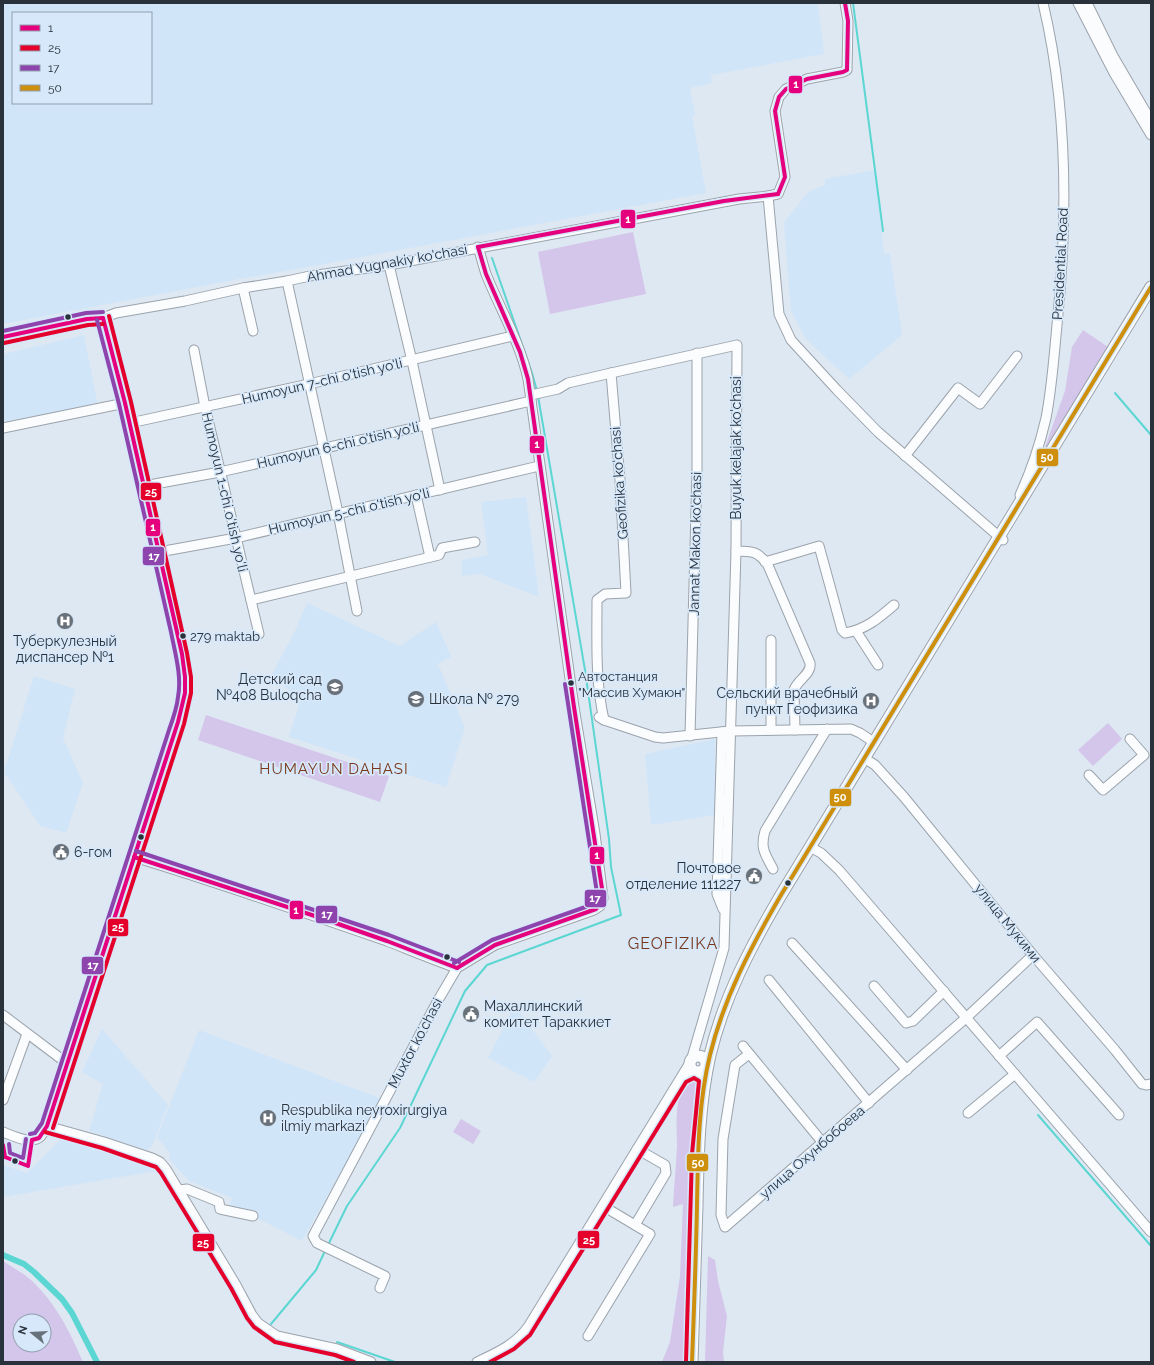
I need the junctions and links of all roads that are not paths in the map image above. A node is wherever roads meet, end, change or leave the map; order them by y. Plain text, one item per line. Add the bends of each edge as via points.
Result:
1 (845, 3) edge
2 (1043, 3) edge
3 (1078, 3) edge
4 (1087, 3) edge
5 (1151, 121) edge
6 (1151, 135) edge
7 (768, 196) junction
8 (478, 248) junction
9 (389, 264) junction
10 (287, 281) junction
11 (1151, 287) edge
12 (243, 288) junction
13 (1151, 300) edge
14 (102, 318) junction
15 (253, 332) dead end
16 (4, 336) edge
17 (513, 336) junction
18 (737, 345) joint
19 (194, 350) dead end
20 (697, 353) junction
21 (1017, 356) dead end
22 (412, 361) junction
23 (611, 373) junction
24 (309, 384) junction
25 (531, 398) junction
26 (125, 404) junction
27 (205, 407) junction
28 (130, 423) junction
29 (426, 425) junction
30 (3, 428) edge
31 (324, 448) junction
32 (905, 456) junction
33 (539, 466) junction
34 (220, 472) junction
35 (144, 486) junction
36 (440, 490) junction
37 (416, 495) junction
38 (338, 513) junction
39 (1010, 518) junction
40 (236, 538) junction
41 (1001, 538) junction
42 (475, 542) dead end
43 (736, 551) junction
44 (159, 552) junction
45 (430, 557) junction
46 (765, 562) junction
47 (350, 577) junction
48 (251, 600) junction
49 (894, 605) dead end
50 (357, 611) dead end
51 (856, 632) junction
52 (259, 634) dead end
53 (771, 640) dead end
54 (878, 665) dead end
55 (827, 729) junction
56 (771, 730) junction
57 (795, 730) junction
58 (726, 732) junction
59 (690, 736) junction
60 (869, 739) dead end
61 (1130, 739) dead end
62 (867, 760) junction
63 (1089, 775) dead end
64 (813, 848) junction
65 (134, 857) junction
66 (773, 869) dead end
67 (792, 943) dead end
68 (1033, 955) junction
69 (458, 968) junction
70 (769, 980) dead end
71 (874, 986) dead end
72 (944, 991) junction
73 (3, 1015) edge
74 (967, 1017) junction
75 (27, 1034) junction
76 (743, 1046) dead end
77 (749, 1054) junction
78 (1000, 1056) junction
79 (68, 1061) junction
80 (705, 1066) junction
81 (907, 1070) junction
82 (1015, 1074) junction
83 (1151, 1084) edge
84 (3, 1100) edge
85 (869, 1103) junction
86 (968, 1113) dead end
87 (1119, 1114) dead end
88 (47, 1126) junction
89 (3, 1132) edge
90 (823, 1143) junction
91 (637, 1149) junction
92 (179, 1190) junction
93 (603, 1206) junction
94 (253, 1216) dead end
95 (635, 1225) junction
96 (1151, 1232) edge
97 (380, 1288) dead end
98 (588, 1336) dead end
99 (371, 1362) edge
100 (477, 1362) edge
101 (692, 1362) edge
102 (699, 1362) edge

1 - 7 street via 848,21 847,70 807,79 786,89 779,97 775,111 786,177 778,194
2 - 39 street, Presidential Road via 1051,38 1062,125 1062,266 1051,385 1045,419 1030,470
3 - 6 street via 1114,73
4 - 5 street via 1113,56
7 - 8 street, Ahmad Yugnakiy ko'chasi via 732,200
7 - 32 street via 779,314 791,340 878,432
8 - 9 street, Ahmad Yugnakiy ko'chasi
8 - 17 street
9 - 10 street, Ahmad Yugnakiy ko'chasi
9 - 22 street
10 - 12 street, Ahmad Yugnakiy ko'chasi
10 - 24 street
11 - 39 main road
12 - 14 street, Ahmad Yugnakiy ko'chasi
12 - 15 street
13 - 41 main road
14 - 16 street, Ahmad Yugnakiy ko'chasi
14 - 26 street
17 - 22 street, Humoyun 7-chi o'tish yo'li
17 - 25 street via 526,372
18 - 20 street, Humoyun 6-chi o'tish yo'li
18 - 43 street, Buyuk kelajak ko'chasi
19 - 27 street, Humoyun 1-chi o'tish yo'li
20 - 23 street, Humoyun 6-chi o'tish yo'li
20 - 59 street, Jannat Makon ko'chasi via 697,472
21 - 32 street via 980,404 958,388
22 - 24 street, Humoyun 7-chi o'tish yo'li
22 - 29 street
23 - 25 street, Humoyun 6-chi o'tish yo'li via 568,383
23 - 59 street, Geofizika ko'chasi via 626,593 605,594 597,600 597,677 601,718 655,737
24 - 27 street, Humoyun 7-chi o'tish yo'li
24 - 31 street
25 - 29 street, Humoyun 6-chi o'tish yo'li
25 - 33 street
26 - 28 street
26 - 30 street
27 - 28 street, Humoyun 7-chi o'tish yo'li
27 - 34 street, Humoyun 1-chi o'tish yo'li
28 - 35 street
29 - 31 street, Humoyun 6-chi o'tish yo'li
29 - 36 street
31 - 34 street, Humoyun 6-chi o'tish yo'li
31 - 38 street
32 - 41 street
33 - 36 street, Humoyun 5-chi o'tish yo'li
33 - 69 street via 603,893 601,904 594,910 496,945
34 - 35 street, Humoyun 6-chi o'tish yo'li
34 - 40 street, Humoyun 1-chi o'tish yo'li
35 - 44 street
36 - 37 street, Humoyun 5-chi o'tish yo'li
37 - 38 street, Humoyun 5-chi o'tish yo'li
37 - 45 street
38 - 40 street, Humoyun 5-chi o'tish yo'li
38 - 47 street
39 - 41 main road
40 - 44 street, Humoyun 5-chi o'tish yo'li
40 - 48 street, Humoyun 1-chi o'tish yo'li
41 - 62 main road
42 - 45 street via 442,548 438,555
43 - 46 street via 755,552 762,556
43 - 58 street, Buyuk kelajak ko'chasi
44 - 65 street via 177,631 185,692 176,732
45 - 47 street
46 - 51 street via 819,546 842,630 845,633
46 - 57 street via 811,667 795,686
47 - 48 street
47 - 50 street
48 - 52 street, Humoyun 1-chi o'tish yo'li
49 - 51 street via 874,622
51 - 54 street
53 - 56 street
55 - 57 street
55 - 60 street via 851,729
55 - 66 street via 765,831 763,850
56 - 57 street
56 - 58 street
58 - 59 street
58 - 80 street, Buyuk kelajak ko'chasi via 717,894 725,915 724,948 696,1045 696,1052
61 - 63 street via 1144,755 1103,790
62 - 64 main road
62 - 68 street, улица Мукими via 882,772 904,797
64 - 72 street via 839,870
64 - 80 main road via 766,920 745,959
65 - 69 street via 307,914
65 - 79 street
67 - 81 street
68 - 74 street, улица Охунбобоева
68 - 83 street, улица Мукими via 1142,1084
69 - 97 street, Muxtor koʻchasi via 313,1236 318,1244 385,1276
70 - 85 street
71 - 72 street via 906,1023 913,1021
72 - 74 street
73 - 75 street
74 - 78 street
74 - 81 street, улица Охунбобоева
75 - 79 street
75 - 84 street
76 - 77 street
77 - 90 street
77 - 90 street, улица Охунбобоева via 735,1065 723,1139 721,1215 725,1227
78 - 82 street
78 - 87 street via 1037,1022
79 - 88 street
80 - 91 street via 681,1078
80 - 101 main road via 698,1148
80 - 102 main road via 707,1116
81 - 85 street, улица Охунбобоева
82 - 86 street
82 - 96 street
85 - 90 street, улица Охунбобоева
88 - 89 street via 39,1138 32,1140
88 - 92 street via 158,1160
91 - 93 street
91 - 95 street via 665,1165 666,1173
92 - 94 street via 187,1188 219,1202 220,1209
92 - 99 street via 252,1315 261,1326 281,1337 337,1349
93 - 95 street
93 - 100 street via 525,1331 508,1346
95 - 98 street via 650,1234

